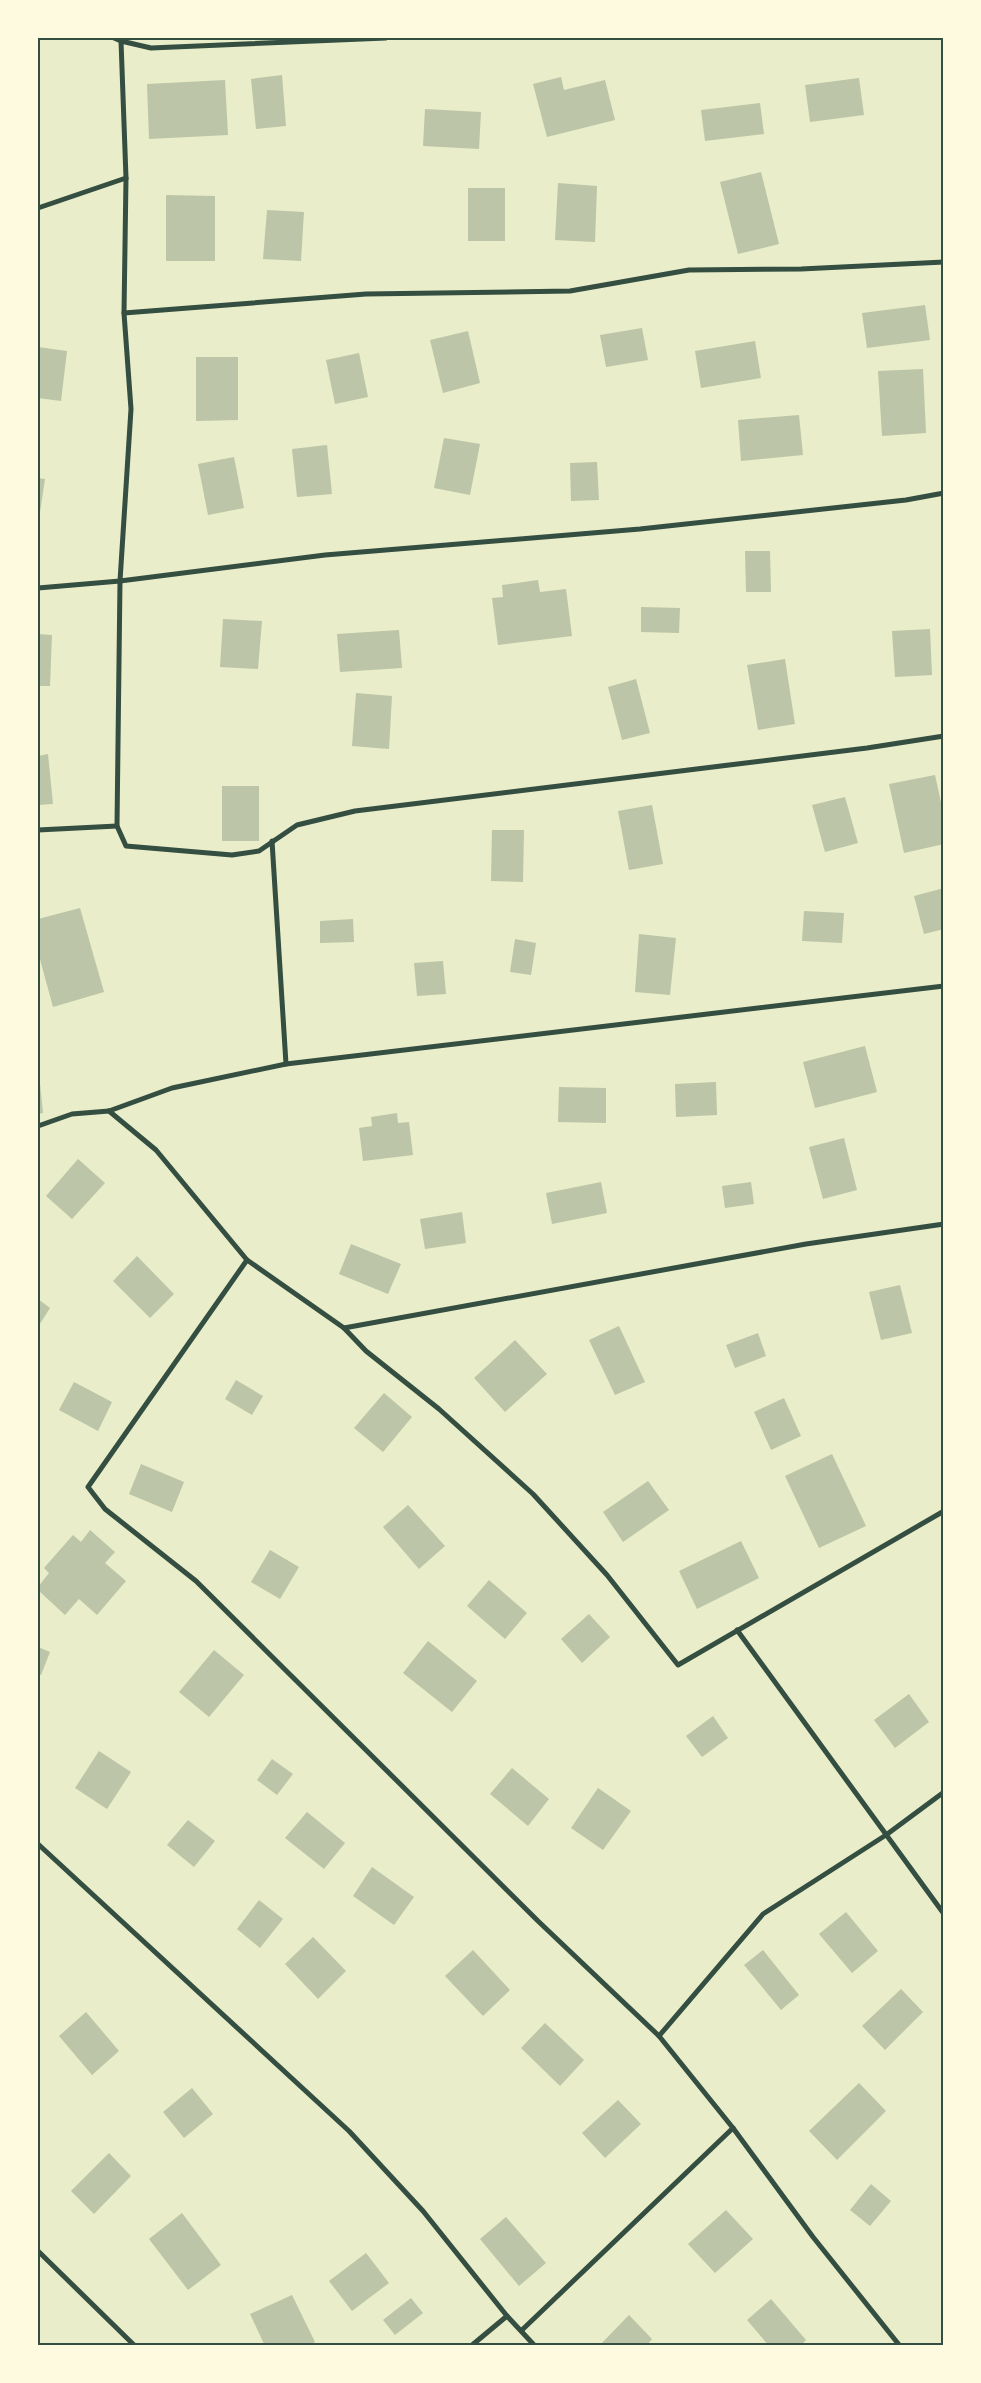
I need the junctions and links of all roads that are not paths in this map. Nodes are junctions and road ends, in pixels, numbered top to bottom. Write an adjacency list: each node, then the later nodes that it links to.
1 (114, 38): 3 (street)
2 (386, 38): 3 (street)
3 (121, 41): 4 (street)
4 (126, 178): 5 (street); 7 (street)
5 (38, 208)
6 (944, 262): 7 (street)
7 (124, 313): 9 (street)
8 (944, 493): 9 (street)
9 (120, 581): 10 (street); 12 (street)
10 (38, 588)
11 (944, 736): 14 (street)
12 (117, 826): 13 (street); 14 (street)
13 (38, 830)
14 (272, 841): 16 (street)
15 (944, 986): 16 (street)
16 (286, 1064): 17 (street)
17 (109, 1111): 18 (street); 20 (street)
18 (38, 1126)
19 (944, 1224): 21 (street)
20 (247, 1260): 21 (street); 28 (street)
21 (344, 1328): 23 (street)
22 (944, 1511): 23 (street)
23 (737, 1630): 25 (street)
24 (944, 1792): 25 (street)
25 (886, 1835): 27 (street); 28 (street)
26 (38, 1844): 31 (street)
27 (944, 1914)
28 (659, 2036): 29 (street)
29 (733, 2128): 32 (street); 36 (street)
30 (39, 2254): 33 (street)
31 (507, 2316): 32 (street); 34 (street)
32 (522, 2330): 35 (street)
33 (136, 2346)
34 (471, 2346)
35 (535, 2346)
36 (900, 2346)

